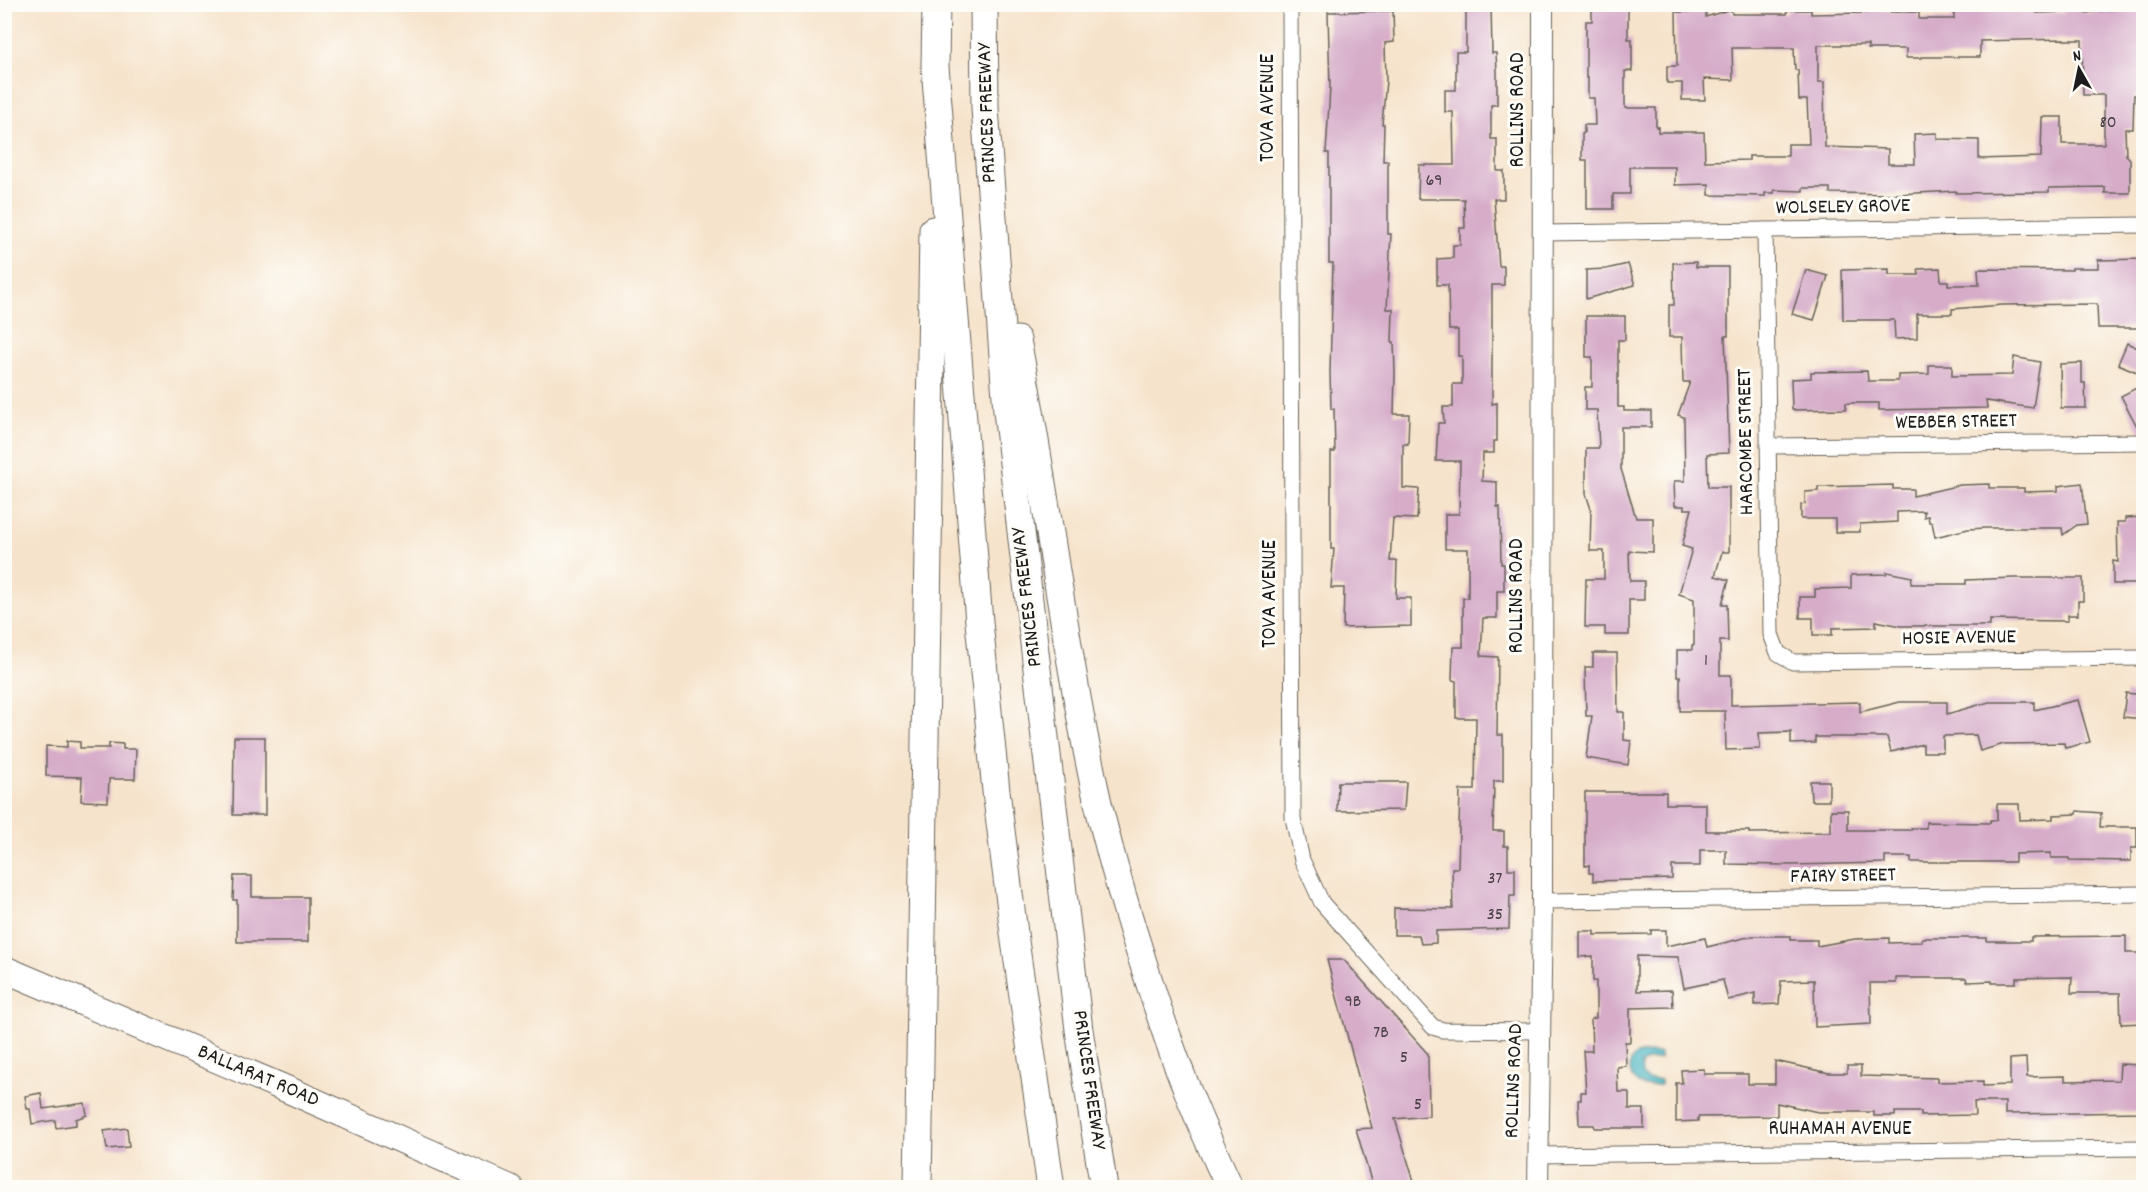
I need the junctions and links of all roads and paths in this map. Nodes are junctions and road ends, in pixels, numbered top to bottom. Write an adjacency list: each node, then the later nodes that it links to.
1 (936, 4): 5 (highway)
2 (984, 4): 6 (highway, PRINCES FREEWAY)
3 (1290, 4): 17 (street, TOVA AVENUE)
4 (1544, 4): 9 (street, ROLLINS ROAD)
5 (935, 66): 21 (highway); 22 (highway)
6 (993, 218): 23 (highway, PRINCES FREEWAY); 24 (highway)
7 (2143, 225): 8 (street, WOLSELEY GROVE)
8 (1765, 230): 9 (street, WOLSELEY GROVE); 11 (street, HARCOMBE STREET)
9 (1542, 233): 15 (street, ROLLINS ROAD)
10 (2144, 442): 11 (street, WEBBER STREET)
11 (1768, 446): 12 (street, HARCOMBE STREET)
12 (1778, 653): 13 (street, HOSIE AVENUE)
13 (2144, 658)
14 (2144, 894): 15 (street, FAIRY STREET)
15 (1542, 901): 17 (street, ROLLINS ROAD)
16 (4, 969): 20 (highway, BALLARAT ROAD)
17 (1542, 1031): 19 (street, ROLLINS ROAD)
18 (2144, 1148): 19 (street, RUHAMAH AVENUE)
19 (1537, 1155): 25 (street, ROLLINS ROAD)
20 (510, 1188)
21 (918, 1188)
22 (1051, 1188)
23 (1104, 1188)
24 (1230, 1188)
25 (1538, 1188)

